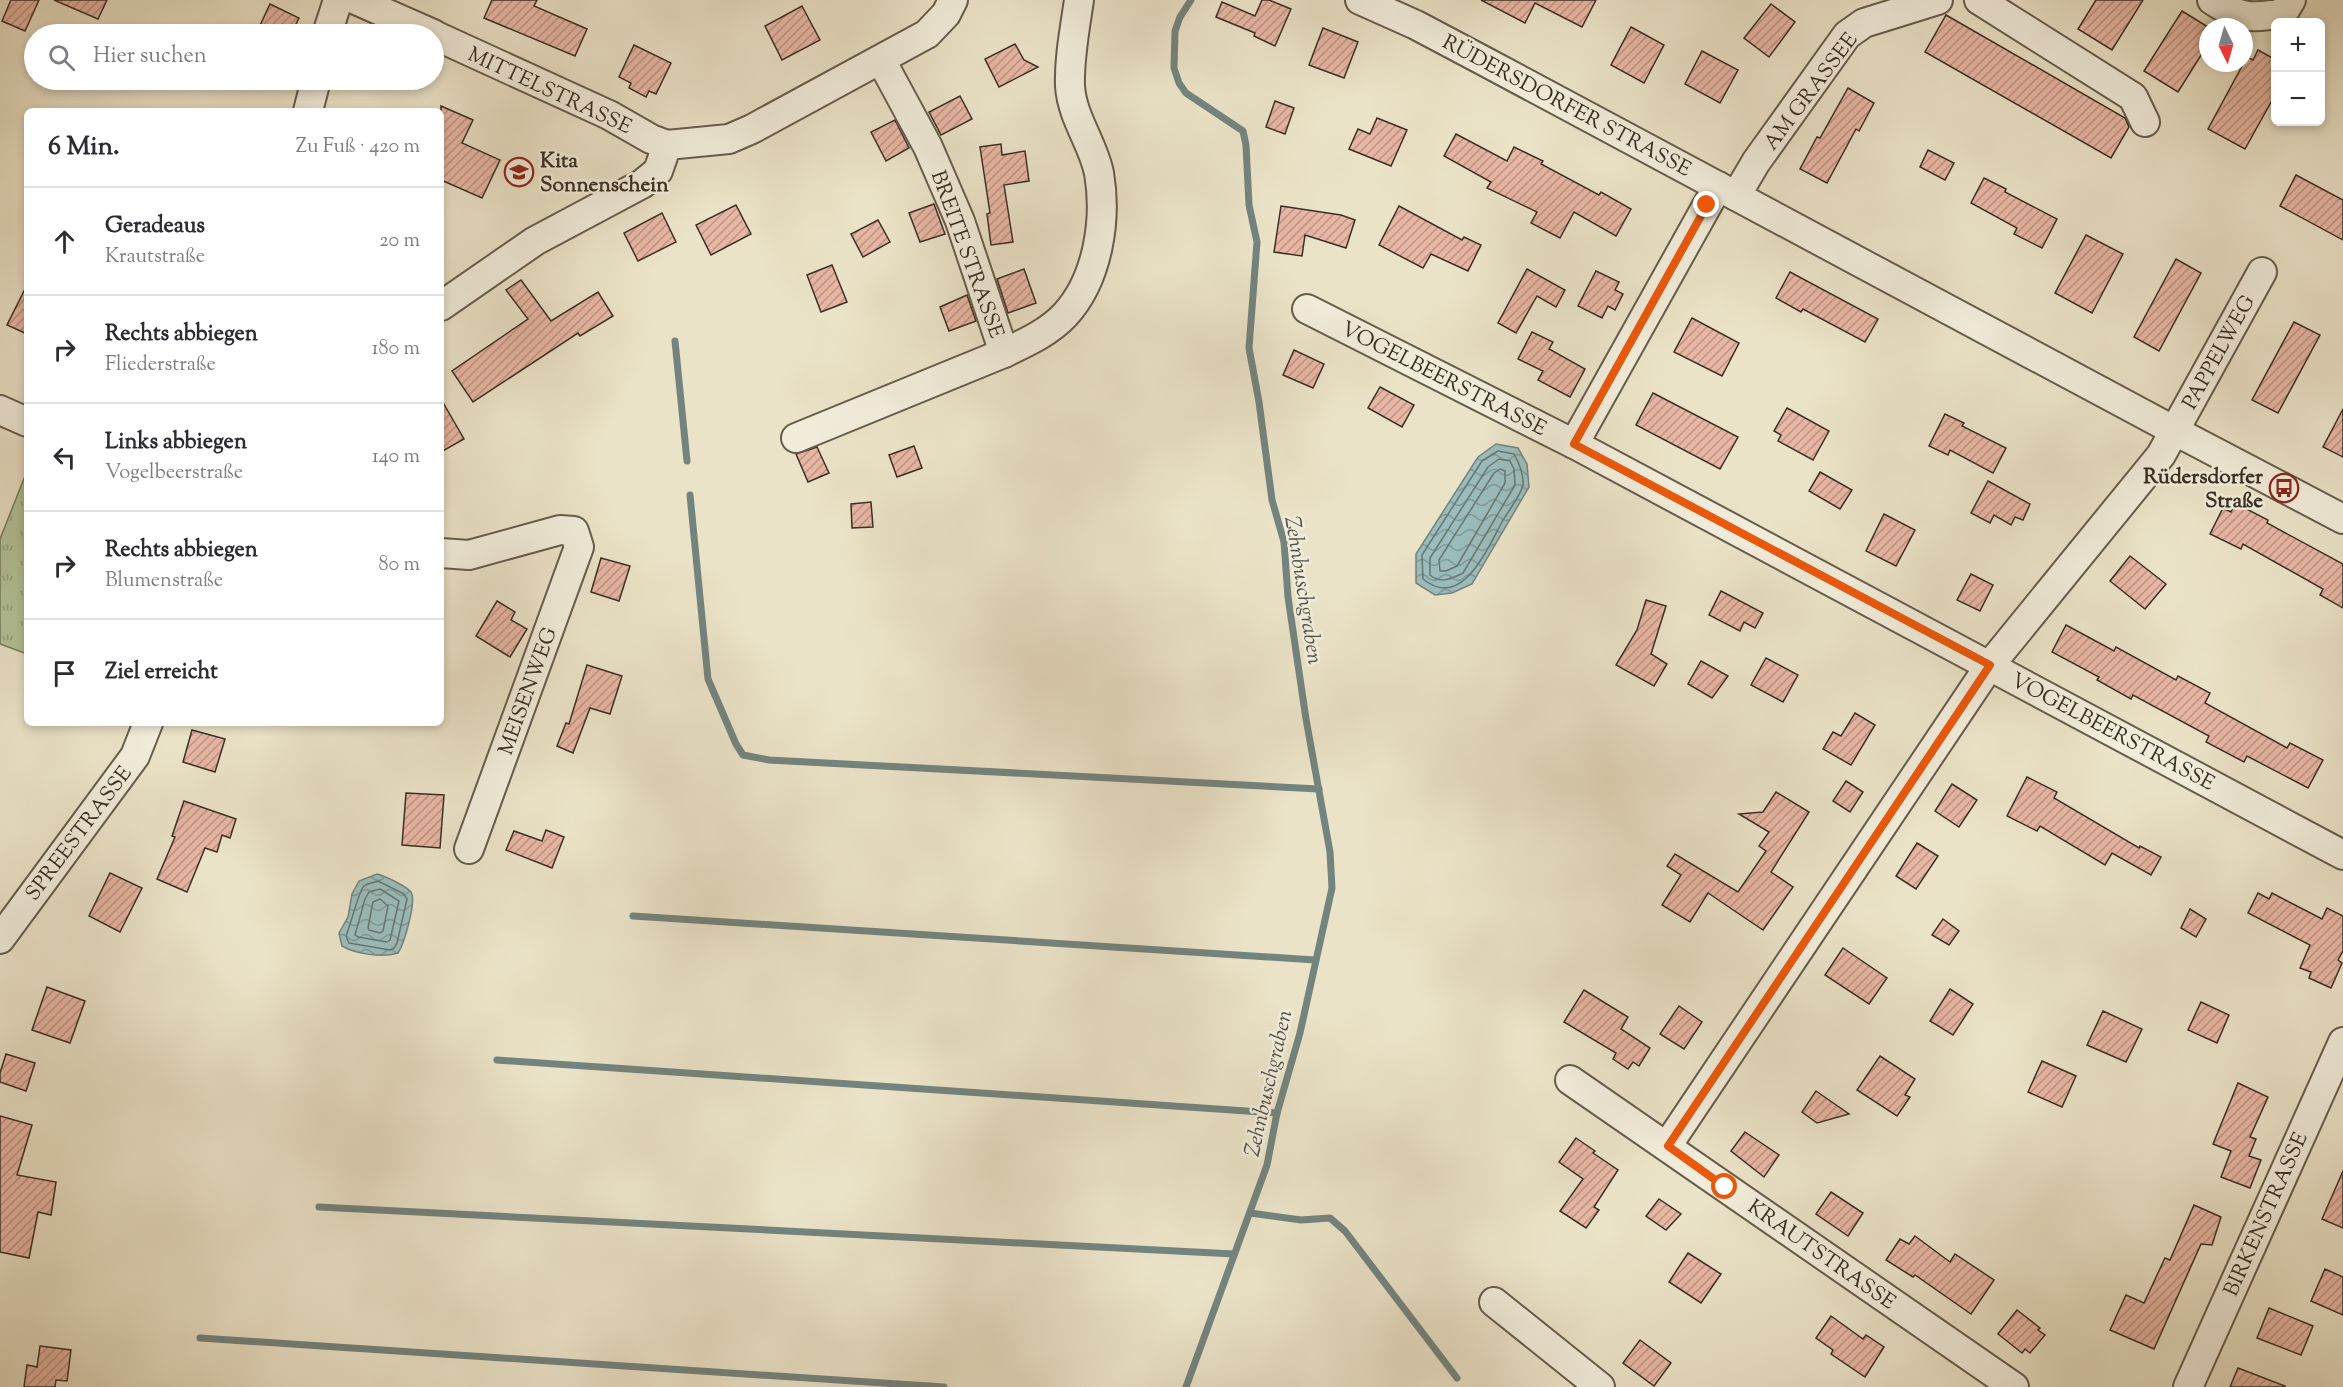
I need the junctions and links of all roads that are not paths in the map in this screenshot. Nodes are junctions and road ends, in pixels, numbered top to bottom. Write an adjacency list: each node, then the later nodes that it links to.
1 (338, 0): 10 (street)
2 (356, 0): 11 (street, MITTELSTRASSE)
3 (953, 0): 13 (street)
4 (1079, 0): 22 (street)
5 (1360, 0): 18 (street, RÜDERSDORFER STRASSE)
6 (1938, 0): 18 (street, AM GRASSEE)
7 (1979, 0): 16 (street)
8 (2212, 0): 9 (street)
9 (2291, 0)
10 (330, 24)
11 (409, 24)
12 (444, 40): 17 (street, MITTELSTRASSE)
13 (881, 60): 17 (street); 22 (street, BREITE STRASSE)
14 (313, 90): 15 (street)
15 (309, 108)
16 (2145, 122)
17 (667, 145): 20 (street)
18 (1727, 191): 25 (street, RÜDERSDORFER STRASSE); 27 (street, AM GRASSEE)
19 (2262, 272): 25 (street, PAPPELWEG)
20 (444, 304)
21 (1306, 309): 27 (street, VOGELBEERSTRASSE)
22 (1004, 353): 26 (street)
23 (0, 410): 24 (street)
24 (24, 421)
25 (2175, 432): 28 (street, RÜDERSDORFER STRASSE); 30 (street, PAPPELWEG)
26 (796, 438)
27 (1574, 444): 30 (street, VOGELBEERSTRASSE)
28 (2343, 519)
29 (444, 553): 32 (street, MEISENWEG)
30 (1990, 665): 33 (street, VOGELBEERSTRASSE); 37 (street, PAPPELWEG)
31 (147, 726): 34 (street, SPREESTRASSE)
32 (469, 849)
33 (2343, 855)
34 (0, 939)
35 (2343, 1042): 41 (street, BIRKENSTRASSE)
36 (1570, 1080): 37 (street, KRAUTSTRASSE)
37 (1668, 1146): 40 (street, KRAUTSTRASSE)
38 (1494, 1302): 39 (street)
39 (1600, 1387)
40 (2014, 1387)
41 (2188, 1387)

